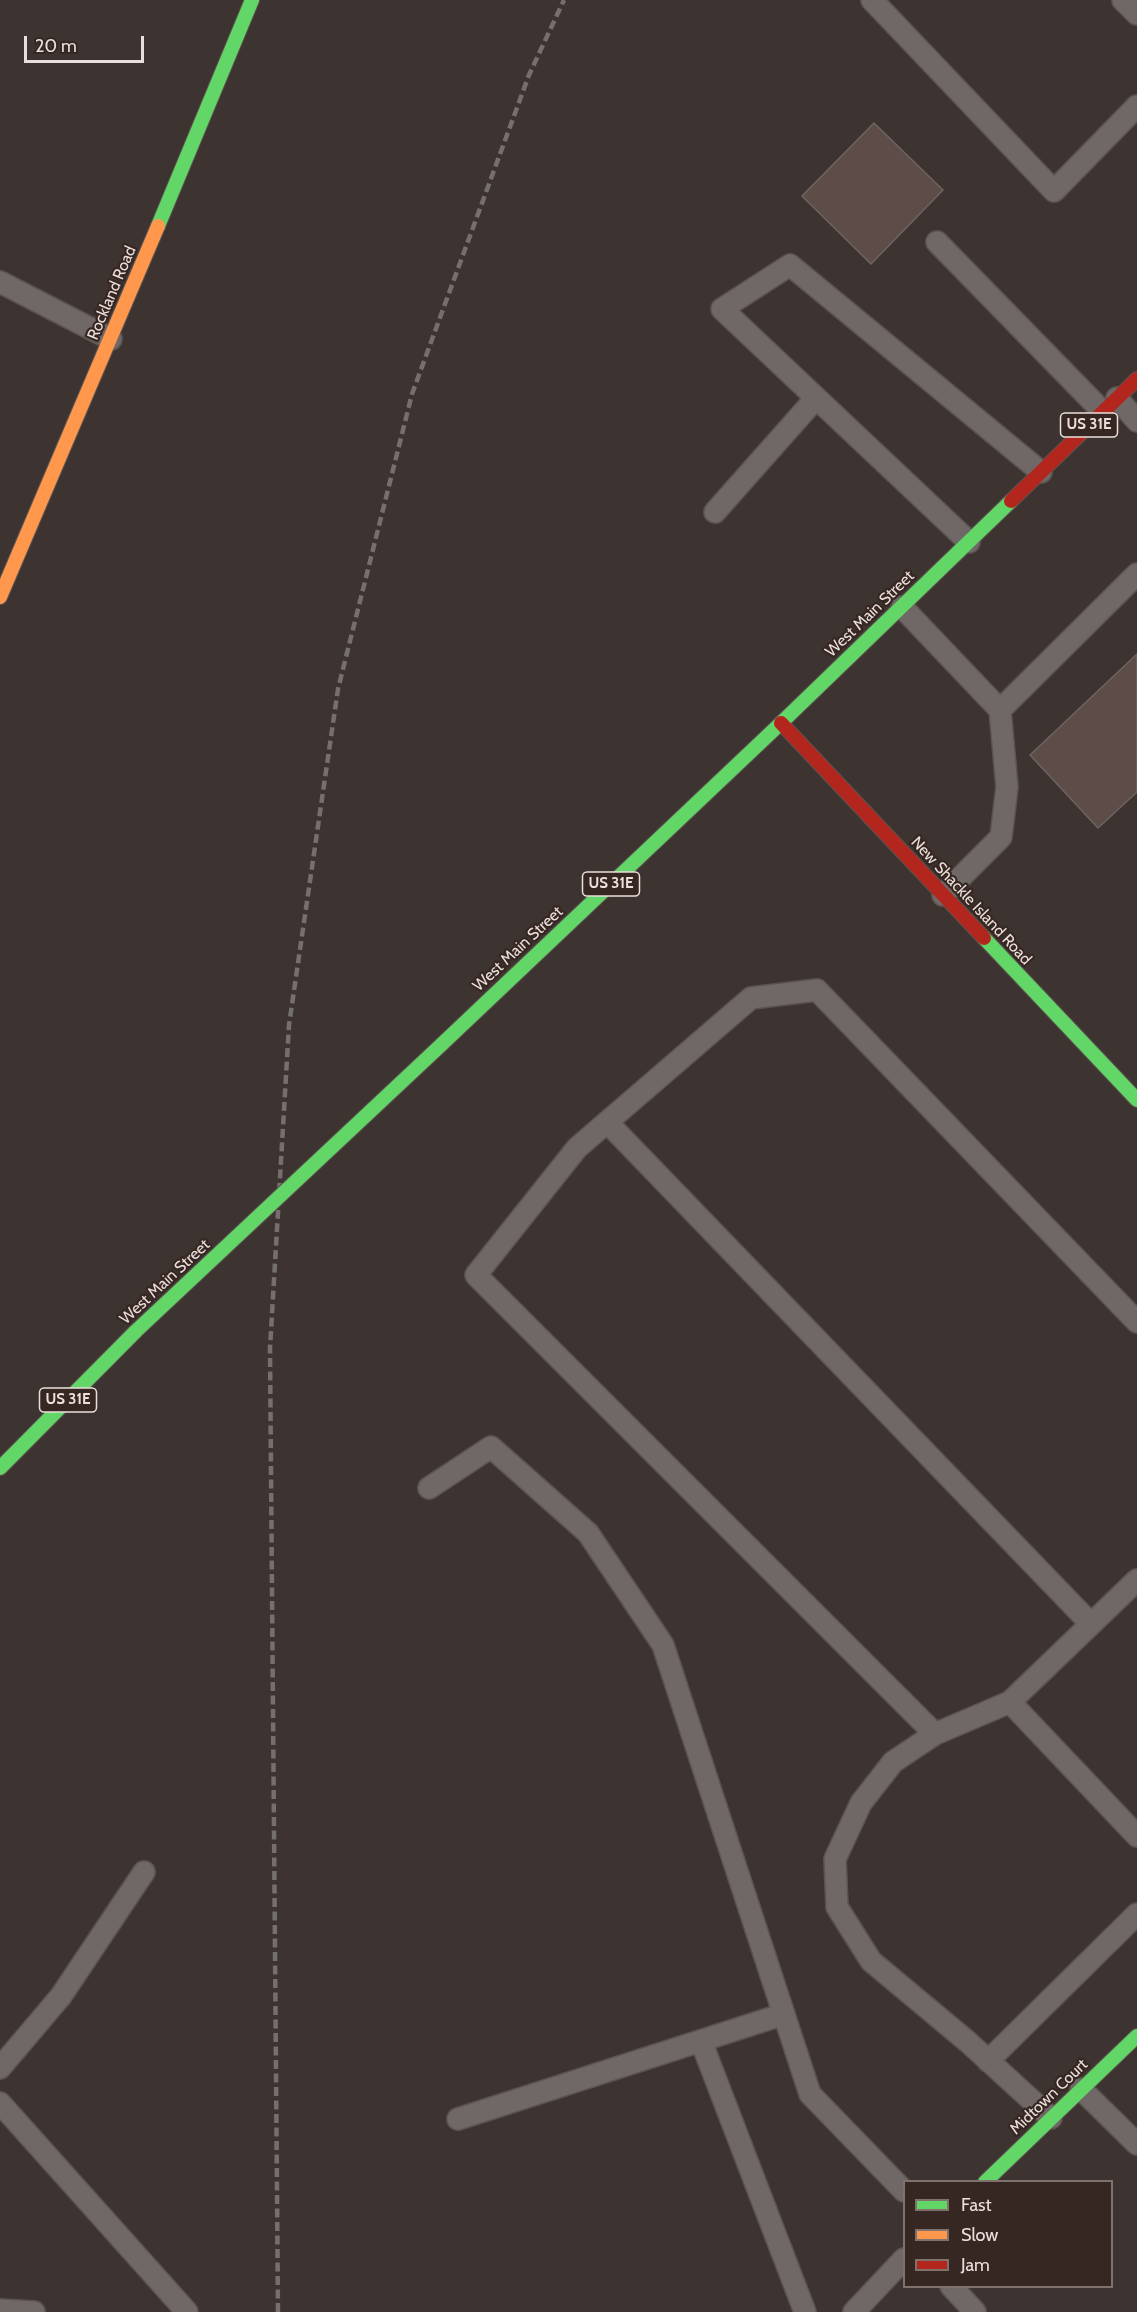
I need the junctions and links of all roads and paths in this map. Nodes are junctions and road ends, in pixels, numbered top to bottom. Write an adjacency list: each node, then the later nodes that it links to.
1 (252, 0): 8 (main road, Rockland Road)
2 (872, 0): 5 (lane)
3 (1123, 0): 4 (lane)
4 (1137, 14)
5 (1137, 106)
6 (937, 242): 11 (lane)
7 (0, 282): 8 (lane)
8 (111, 339): 17 (main road, Rockland Road)
9 (1137, 379): 11 (main road, West Main Street / US 31E)
10 (816, 398): 13 (lane); 14 (lane); 15 (lane)
11 (1110, 405): 12 (lane); 13 (main road, West Main Street / US 31E)
12 (1137, 421)
13 (1041, 472): 15 (main road, West Main Street / US 31E)
14 (715, 512)
15 (969, 542): 18 (main road, West Main Street / US 31E)
16 (1137, 574): 19 (lane)
17 (2, 590)
18 (902, 607): 19 (lane); 20 (main road, West Main Street / US 31E)
19 (1000, 710): 21 (lane)
20 (781, 723): 21 (main road, New Shackle Island Road); 25 (main road, West Main Street / US 31E, bridge)
21 (943, 895): 22 (main road, New Shackle Island Road)
22 (1137, 1100)
23 (606, 1122): 24 (lane); 28 (lane); 30 (lane)
24 (1137, 1322)
25 (0, 1468)
26 (429, 1488): 34 (lane)
27 (1137, 1580): 28 (lane)
28 (1091, 1624): 29 (lane)
29 (1010, 1702): 30 (lane); 31 (lane)
30 (935, 1734): 37 (lane)
31 (1137, 1836)
32 (144, 1872): 38 (lane)
33 (1137, 1914): 37 (lane)
34 (784, 2014): 36 (lane); 45 (lane)
35 (1137, 2036): 39 (main road, Midtown Court)
36 (701, 2041): 42 (lane); 51 (lane)
37 (988, 2061): 41 (lane)
38 (0, 2068)
39 (1081, 2089): 41 (main road, Midtown Court); 43 (lane)
40 (4, 2113): 50 (lane)
41 (1051, 2118): 44 (main road, Midtown Court)
42 (458, 2119)
43 (1137, 2144)
44 (986, 2180)
45 (903, 2190)
46 (903, 2260): 52 (lane)
47 (953, 2288): 53 (lane)
48 (0, 2310): 49 (lane)
49 (34, 2312)
50 (187, 2312)
51 (805, 2312)
52 (854, 2312)
53 (975, 2312)

